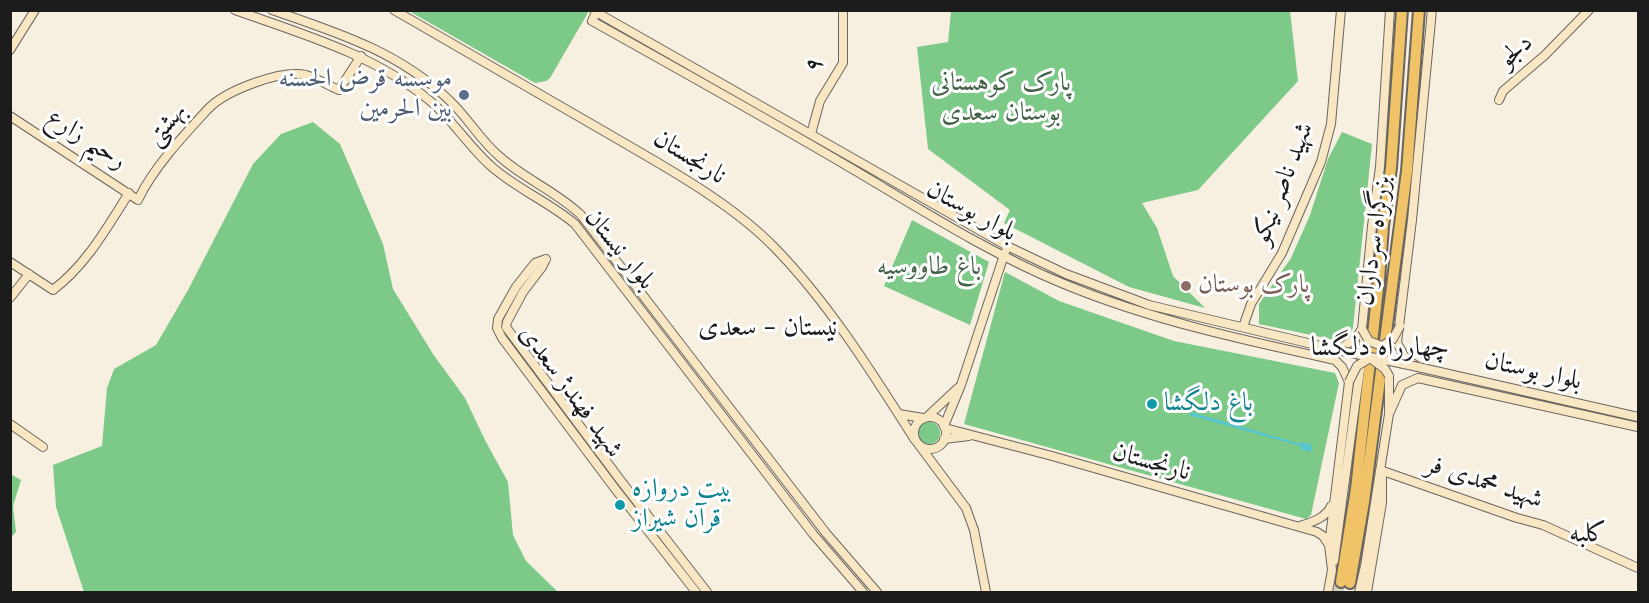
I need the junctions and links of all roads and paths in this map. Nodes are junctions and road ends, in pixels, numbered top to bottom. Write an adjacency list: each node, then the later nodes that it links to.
1 (35, 10): 13 (main road)
2 (235, 10): 14 (main road, بلوار نیستان)
3 (272, 10): 61 (main road, بلوار نیستان)
4 (394, 10): 39 (main road, نارنجستان)
5 (843, 10): 18 (main road, ۹)
6 (1341, 10): 32 (main road, شهید ناصر نیکو)
7 (1390, 10): 15 (main road)
8 (1402, 10): 15 (highway, بزرگراه سرداران)
9 (1419, 10): 27 (highway, بزرگراه سرداران)
10 (1431, 10): 31 (main road)
11 (1589, 10): 16 (main road, دلجو)
12 (597, 11): 18 (main road, بلوار بوستان); 22 (main road, بلوار بوستان)
13 (10, 50)
14 (361, 56): 21 (main road, بهشتی); 60 (main road, بلوار نیستان)
15 (1391, 71): 27 (highway, بزرگراه سرداران); 33 (main road)
16 (1499, 100)
17 (10, 116): 20 (main road, رحیم زارع)
18 (811, 134): 19 (main road, بلوار بوستان)
19 (911, 192): 22 (main road); 23 (main road, بلوار بوستان)
20 (129, 193): 21 (main road, رحیم زارع); 26 (main road)
21 (138, 200)
22 (907, 201): 24 (main road, بلوار بوستان)
23 (1007, 246): 24 (main road); 28 (main road, بلوار بوستان)
24 (1004, 255): 30 (main road, بلوار بوستان); 38 (main road)
25 (10, 262): 26 (main road)
26 (28, 274): 29 (main road)
27 (1379, 279): 57 (main road)
28 (1122, 296): 30 (main road); 32 (main road, بلوار بوستان)
29 (10, 298)
30 (1119, 306): 37 (main road, بلوار بوستان)
31 (1400, 326): 33 (main road, bridge); 36 (main road)
32 (1243, 327): 34 (main road, بلوار بوستان)
33 (1362, 329): 34 (main road)
34 (1337, 350): 35 (main road, بلوار بوستان, bridge)
35 (1370, 358): 36 (main road, بلوار بوستان, bridge); 37 (main road, bridge); 40 (main road, bridge)
36 (1418, 367): 41 (main road, بلوار بوستان)
37 (1349, 382): 53 (main road)
38 (961, 385): 42 (main road); 44 (main road)
39 (899, 414): 42 (main road); 48 (main road, نارنجستان)
40 (1389, 414): 45 (main road, بلوار بوستان); 52 (main road)
41 (1638, 417)
42 (925, 418): 44 (main road); 48 (main road)
43 (10, 424): 49 (main road)
44 (945, 427): 46 (main road, نارنجستان); 47 (main road)
45 (1638, 427)
46 (974, 435): 47 (main road); 54 (main road, نارنجستان)
47 (945, 439): 50 (main road)
48 (917, 442): 50 (main road); 51 (main road, نارنجستان)
49 (43, 447)
50 (937, 447): 51 (main road)
51 (936, 467): 62 (main road, نارنجستان)
52 (1380, 470): 56 (main road, شهید محمدی فر); 64 (main road); 65 (main road)
53 (1334, 499): 54 (main road); 55 (main road)
54 (1299, 527): 55 (main road, نارنجستان)
55 (1329, 545): 57 (main road)
56 (1638, 568)
57 (1332, 570): 63 (main road)
58 (696, 592): 59 (main road, شهید فهندژ سعدی)
59 (707, 592)
60 (863, 592)
61 (877, 592)
62 (986, 592)
63 (1328, 592)
64 (1359, 592)
65 (1367, 592)

